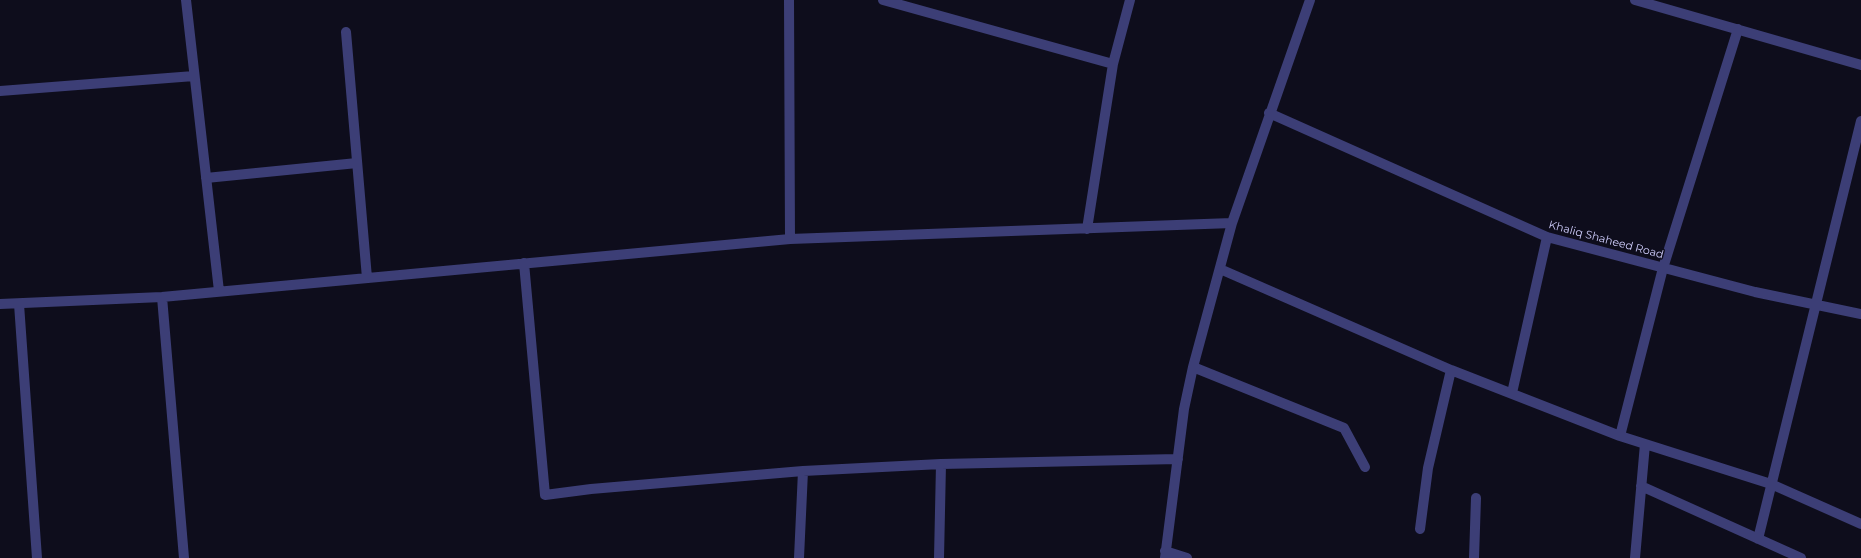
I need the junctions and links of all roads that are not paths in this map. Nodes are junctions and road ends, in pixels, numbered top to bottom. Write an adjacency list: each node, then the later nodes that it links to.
1 (186, 0): 11 (street)
2 (789, 0): 20 (street)
3 (883, 0): 9 (street)
4 (1130, 0): 9 (street)
5 (1310, 0): 13 (street)
6 (1635, 0): 7 (street)
7 (1738, 30): 10 (street); 22 (street)
8 (346, 32): 15 (street)
9 (1113, 64): 18 (street)
10 (1861, 65)
11 (194, 76): 12 (street); 16 (street)
12 (0, 91)
13 (1269, 113): 17 (street); 19 (street, Khaliq Shaheed Road)
14 (1861, 121): 29 (street)
15 (358, 163): 16 (street); 24 (street)
16 (206, 178): 25 (street)
17 (1232, 223): 18 (street); 23 (street)
18 (1087, 229): 20 (street)
19 (1547, 237): 22 (street, Khaliq Shaheed Road); 33 (street)
20 (790, 239): 21 (street)
21 (524, 263): 24 (street); 39 (street)
22 (1663, 268): 29 (street, Khaliq Shaheed Road); 34 (street)
23 (1220, 269): 31 (street); 32 (street)
24 (367, 278): 25 (street)
25 (219, 291): 26 (street)
26 (162, 297): 28 (street); 48 (street)
27 (0, 304): 28 (street)
28 (19, 304): 47 (street)
29 (1815, 304): 30 (street, Khaliq Shaheed Road); 40 (street)
30 (1861, 314)
31 (1193, 367): 36 (street); 38 (street)
32 (1451, 370): 33 (street); 44 (street)
33 (1512, 393): 34 (street)
34 (1620, 436): 35 (street)
35 (1645, 444): 40 (street); 41 (street)
36 (1178, 459): 37 (street); 46 (street)
37 (941, 464): 39 (street); 50 (street)
38 (1365, 467)
39 (804, 471): 49 (street)
40 (1771, 484): 43 (street); 45 (street)
41 (1641, 486): 45 (street); 53 (street)
42 (1476, 498): 52 (street)
43 (1861, 524)
44 (1420, 529)
45 (1758, 539): 54 (street)
46 (1165, 555): 51 (street)
47 (37, 558)
48 (184, 558)
49 (800, 558)
50 (939, 558)
51 (1187, 558)
52 (1474, 558)
53 (1635, 558)
54 (1801, 558)

